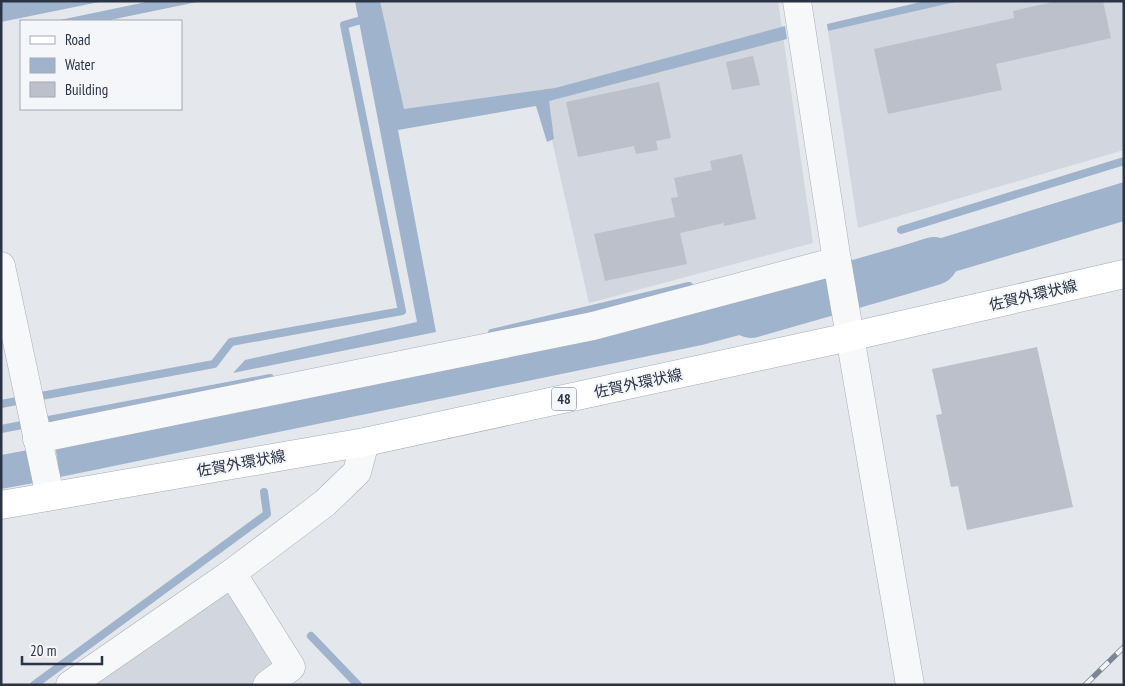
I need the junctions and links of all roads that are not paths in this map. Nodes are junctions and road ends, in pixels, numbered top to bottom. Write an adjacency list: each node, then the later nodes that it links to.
1 (797, 1): 2 (street)
2 (836, 261): 5 (street); 6 (street)
3 (1, 266): 6 (street)
4 (1124, 274): 5 (main road, 佐賀外環状線 / 48)
5 (850, 337): 7 (main road, 佐賀外環状線 / 48); 13 (street)
6 (38, 439): 8 (street)
7 (365, 442): 8 (main road, 佐賀外環状線 / 48); 10 (street)
8 (50, 496): 9 (main road, 佐賀外環状線 / 48)
9 (1, 505)
10 (232, 573): 11 (street); 12 (street)
11 (70, 685)
12 (267, 685)
13 (910, 685)

